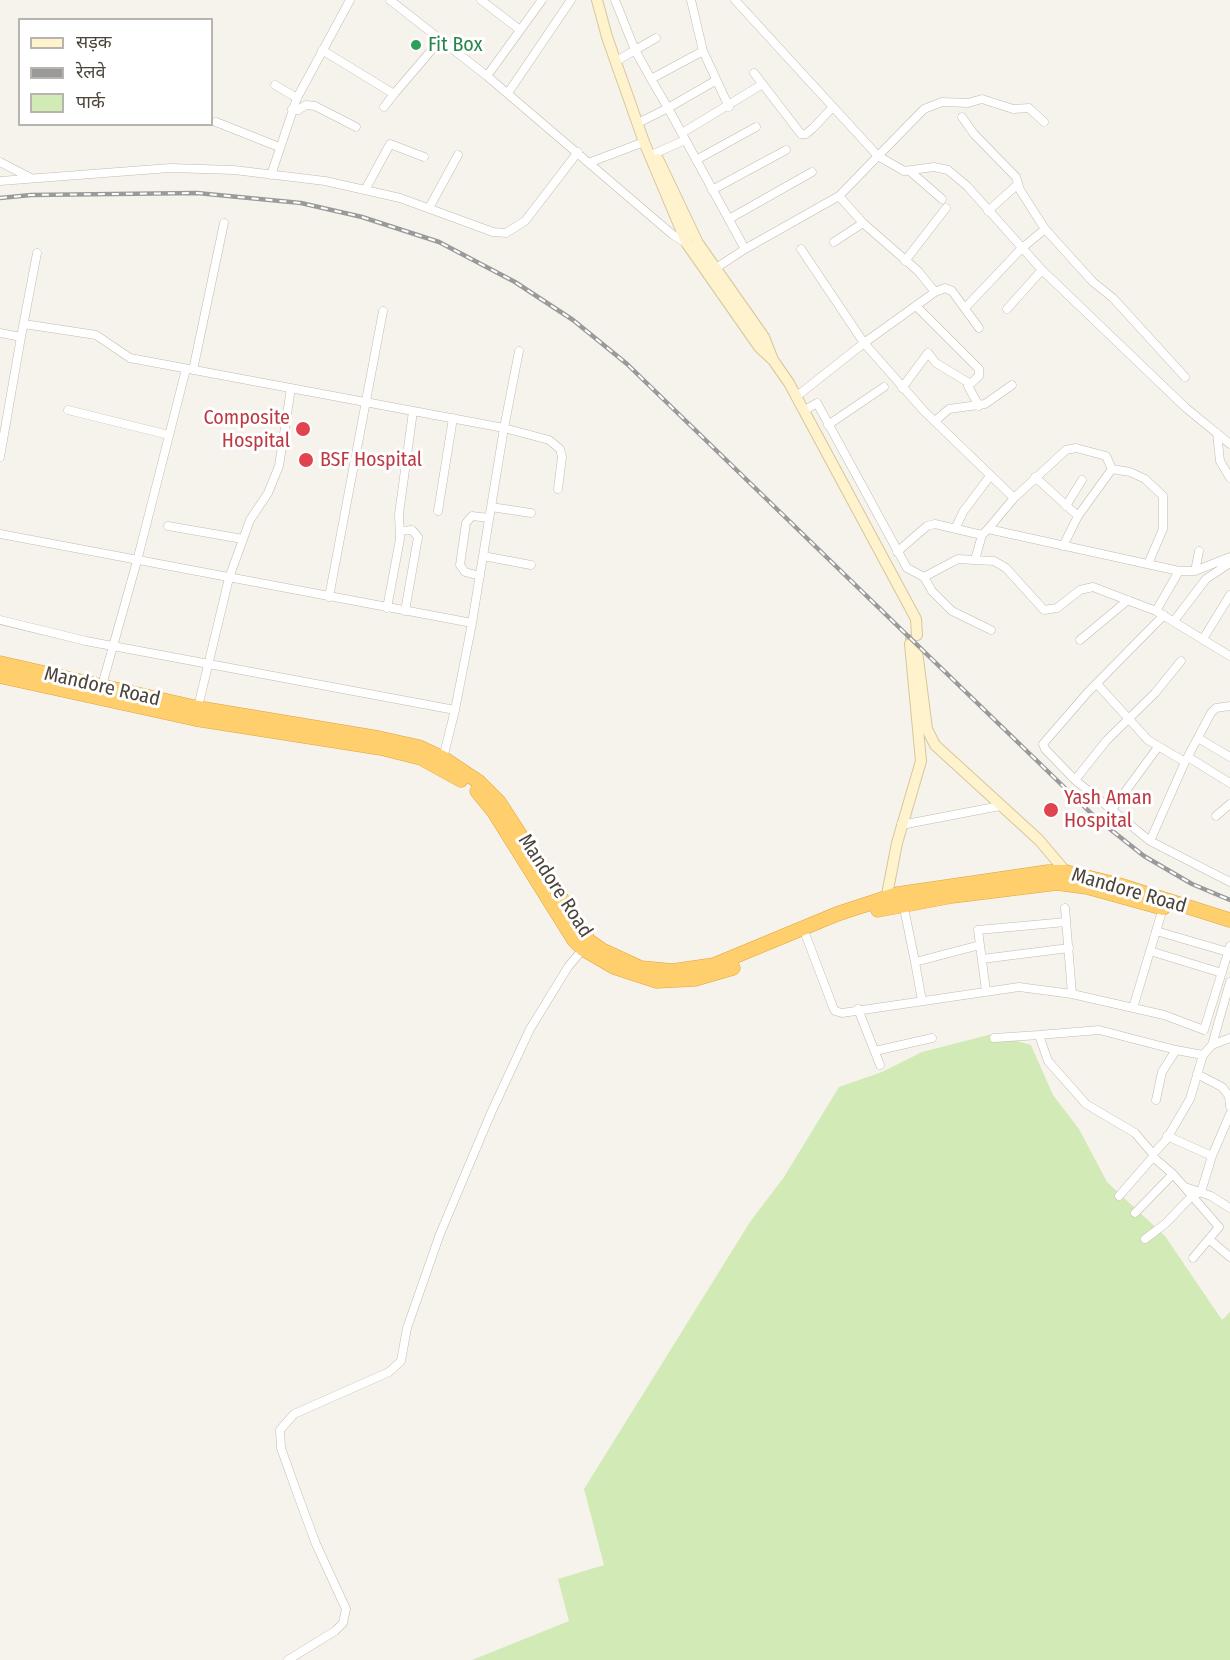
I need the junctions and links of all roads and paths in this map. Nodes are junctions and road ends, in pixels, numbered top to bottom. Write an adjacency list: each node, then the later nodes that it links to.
1 (350, 0): 14 (street)
2 (390, 0): 13 (street)
3 (482, 0): 11 (street)
4 (542, 0): 11 (street)
5 (571, 0): 25 (street)
6 (597, 0): 39 (main road)
7 (603, 0): 17 (main road)
8 (615, 0): 15 (street)
9 (691, 0): 16 (street)
10 (735, 0): 29 (street)
11 (520, 30): 19 (street)
12 (656, 38): 15 (street)
13 (441, 39): 19 (street); 24 (street)
14 (322, 50): 24 (street); 26 (street)
15 (635, 50): 17 (street); 20 (street)
16 (703, 51): 20 (street); 21 (street)
17 (620, 59): 33 (main road)
18 (754, 73): 23 (street)
19 (487, 75): 25 (street)
20 (651, 79): 31 (street)
21 (715, 81): 28 (street); 31 (street)
22 (274, 85): 26 (street)
23 (761, 85): 28 (street); 29 (street)
24 (394, 93): 27 (street)
25 (508, 93): 42 (street)
26 (297, 98): 30 (street)
27 (384, 107)
28 (729, 107): 38 (street)
29 (833, 107): 45 (street)
30 (292, 108): 37 (street); 40 (street)
31 (668, 108): 33 (street); 38 (street)
32 (962, 117): 55 (street)
33 (642, 121): 44 (main road)
34 (216, 122): 40 (street)
35 (1044, 122): 45 (street)
36 (756, 127): 47 (street)
37 (356, 128)
38 (683, 137): 44 (street); 47 (street)
39 (644, 142): 44 (main road); 49 (street)
40 (279, 147): 52 (street)
41 (786, 150): 57 (street)
42 (578, 152): 49 (street); 60 (street)
43 (458, 155): 60 (street)
44 (653, 155): 66 (main road)
45 (878, 156): 51 (street); 58 (street)
46 (424, 157): 56 (street)
47 (696, 160): 57 (street)
48 (0, 162): 53 (street)
49 (591, 162): 67 (street)
50 (812, 172): 63 (street)
51 (911, 172): 59 (street); 62 (street)
52 (271, 175): 53 (street); 56 (street)
53 (31, 178): 54 (street)
54 (0, 181)
55 (1018, 184): 62 (street); 68 (street)
56 (365, 190): 60 (street)
57 (712, 190): 63 (street)
58 (839, 196): 65 (street); 71 (street)
59 (942, 199)
60 (429, 208)
61 (946, 208): 75 (street)
62 (988, 211): 73 (street)
63 (729, 219): 71 (street)
64 (224, 223): 89 (street)
65 (863, 223): 69 (street); 75 (street)
66 (686, 228): 67 (street); 70 (main road)
67 (666, 229): 70 (street)
68 (1046, 229): 73 (street); 90 (street)
69 (834, 242)
70 (693, 243): 77 (main road)
71 (745, 249): 77 (street)
72 (801, 249): 87 (street)
73 (1021, 249): 76 (street); 80 (street)
74 (37, 253): 83 (street)
75 (905, 261): 78 (street)
76 (1041, 270): 81 (street); 106 (street)
77 (712, 271): 96 (main road)
78 (935, 292): 79 (street); 80 (street)
79 (916, 306): 87 (street); 91 (street)
80 (966, 308): 84 (street)
81 (1007, 309)
82 (383, 311): 97 (street)
83 (24, 324): 86 (street); 89 (street)
84 (979, 328)
85 (0, 333): 86 (street)
86 (21, 337): 109 (street)
87 (864, 343): 95 (street); 96 (street)
88 (519, 351): 105 (street)
89 (189, 369): 94 (street); 107 (street)
90 (1185, 376)
91 (969, 384): 95 (street); 98 (street)
92 (1012, 385): 98 (street)
93 (884, 387): 104 (street)
94 (291, 388): 97 (street); 128 (street)
95 (902, 388): 103 (street)
96 (797, 396): 100 (main road)
97 (366, 402): 101 (street); 145 (street)
98 (979, 406): 103 (street)
99 (68, 410): 107 (street)
100 (805, 410): 104 (street); 156 (main road)
101 (413, 411): 102 (street); 125 (street)
102 (453, 418): 105 (street); 119 (street)
103 (935, 421): 111 (street)
104 (828, 425): 131 (street)
105 (504, 428): 115 (street); 118 (street)
106 (1217, 433): 108 (street); 113 (street)
107 (169, 435): 135 (street)
108 (1230, 444)
109 (0, 458)
110 (1112, 469): 112 (street); 121 (street); 137 (street)
111 (990, 476): 116 (street); 124 (street)
112 (1035, 477): 116 (street); 117 (street)
113 (1230, 478)
114 (1082, 480): 117 (street)
115 (558, 489)
116 (1014, 498): 126 (street)
117 (1066, 506): 121 (street)
118 (491, 507): 120 (street); 122 (street)
119 (438, 512)
120 (531, 513)
121 (1078, 516): 129 (street)
122 (489, 518): 132 (street); 141 (street)
123 (168, 526): 128 (street)
124 (956, 527): 126 (street); 131 (street)
125 (401, 531): 147 (street); 148 (street)
126 (985, 532): 129 (street); 134 (street)
127 (0, 534): 135 (street)
128 (243, 539): 143 (street)
129 (1063, 546): 137 (street)
130 (1199, 551): 140 (street)
131 (897, 552): 142 (street)
132 (483, 556): 138 (street); 141 (street)
133 (1230, 557): 140 (street)
134 (975, 560): 142 (street); 146 (street)
135 (137, 561): 143 (street); 157 (street)
136 (1230, 563): 151 (street)
137 (1148, 564): 139 (street)
138 (531, 565)
139 (1179, 571): 140 (street); 149 (street)
140 (1195, 571)
141 (480, 576): 152 (street)
142 (924, 577): 153 (street)
143 (229, 578): 145 (street); 161 (street)
144 (1230, 595): 155 (street)
145 (329, 597): 147 (street)
146 (1128, 600): 149 (street); 154 (street)
147 (387, 608): 148 (street)
148 (405, 611): 152 (street)
149 (1160, 613): 151 (street); 163 (street)
150 (0, 620): 157 (street)
151 (1174, 621): 155 (street)
152 (472, 623): 166 (street)
153 (991, 630)
154 (1080, 639)
155 (1203, 639): 158 (street)
156 (914, 640): 177 (main road); 180 (main road)
157 (112, 646): 161 (street); 164 (street)
158 (1230, 656)
159 (1181, 661): 168 (street)
160 (0, 663): 164 (highway, Mandore Road)
161 (207, 664): 166 (street); 167 (street)
162 (0, 676): 164 (highway, Mandore Road)
163 (1097, 684): 168 (street); 174 (street)
164 (100, 692): 167 (highway, Mandore Road)
165 (1230, 706): 169 (street)
166 (455, 710): 172 (street)
167 (197, 713): 172 (highway, Mandore Road); 195 (highway, Mandore Road)
168 (1128, 718): 170 (street); 174 (street)
169 (1198, 738): 171 (street); 173 (street)
170 (1158, 747): 173 (street); 178 (street)
171 (1230, 757)
172 (443, 758): 185 (highway, Mandore Road)
173 (1186, 760): 175 (street); 181 (street)
174 (1076, 780): 178 (street)
175 (1230, 783)
176 (1230, 804): 179 (street)
177 (1000, 806): 180 (street); 182 (main road)
178 (1111, 811): 181 (street)
179 (1216, 816)
180 (901, 825): 185 (main road)
181 (1150, 841): 183 (street)
182 (1066, 872): 184 (highway, Mandore Road); 188 (highway, Mandore Road)
183 (1230, 882)
184 (902, 899): 185 (highway, Mandore Road); 187 (highway, Mandore Road); 199 (street)
185 (885, 903): 192 (highway, Mandore Road)
186 (1065, 908): 189 (street)
187 (1163, 908): 190 (highway, Mandore Road); 191 (street)
188 (1230, 920)
189 (1066, 922): 193 (street); 194 (street)
190 (1230, 929)
191 (1156, 931): 196 (street); 197 (street)
192 (806, 936): 195 (highway, Mandore Road); 206 (street)
193 (980, 945): 198 (street); 199 (street)
194 (1069, 948): 198 (street); 203 (street)
195 (583, 949): 234 (street)
196 (1229, 949): 200 (street)
197 (1150, 951): 200 (street); 205 (street)
198 (982, 959): 202 (street)
199 (915, 962): 204 (street)
200 (1222, 973): 205 (street)
201 (1229, 987): 211 (street)
202 (986, 992): 203 (street); 204 (street)
203 (1072, 994): 205 (street)
204 (922, 1001): 206 (street)
205 (1133, 1008)
206 (858, 1009): 213 (street)
207 (1039, 1035): 209 (street); 212 (street); 221 (street)
208 (932, 1038): 213 (street)
209 (994, 1038)
210 (1230, 1038): 211 (street)
211 (1212, 1045): 214 (street)
212 (1176, 1050): 214 (street); 217 (street)
213 (875, 1051): 215 (street)
214 (1203, 1055): 216 (street)
215 (880, 1065)
216 (1197, 1074): 218 (street); 220 (street)
217 (1156, 1100)
218 (1230, 1106)
219 (1230, 1114): 222 (street)
220 (1167, 1136): 221 (street); 222 (street)
221 (1153, 1155): 223 (street); 226 (street)
222 (1212, 1156): 225 (street)
223 (1173, 1174): 224 (street); 229 (street)
224 (1185, 1187): 225 (street); 227 (street)
225 (1201, 1192): 227 (street); 228 (street)
226 (1119, 1196)
227 (1191, 1197): 230 (street); 231 (street)
228 (1230, 1208)
229 (1135, 1214)
230 (1145, 1239)
231 (1210, 1240): 232 (street); 233 (street)
232 (1230, 1257)
233 (1192, 1258)
234 (288, 1660)

